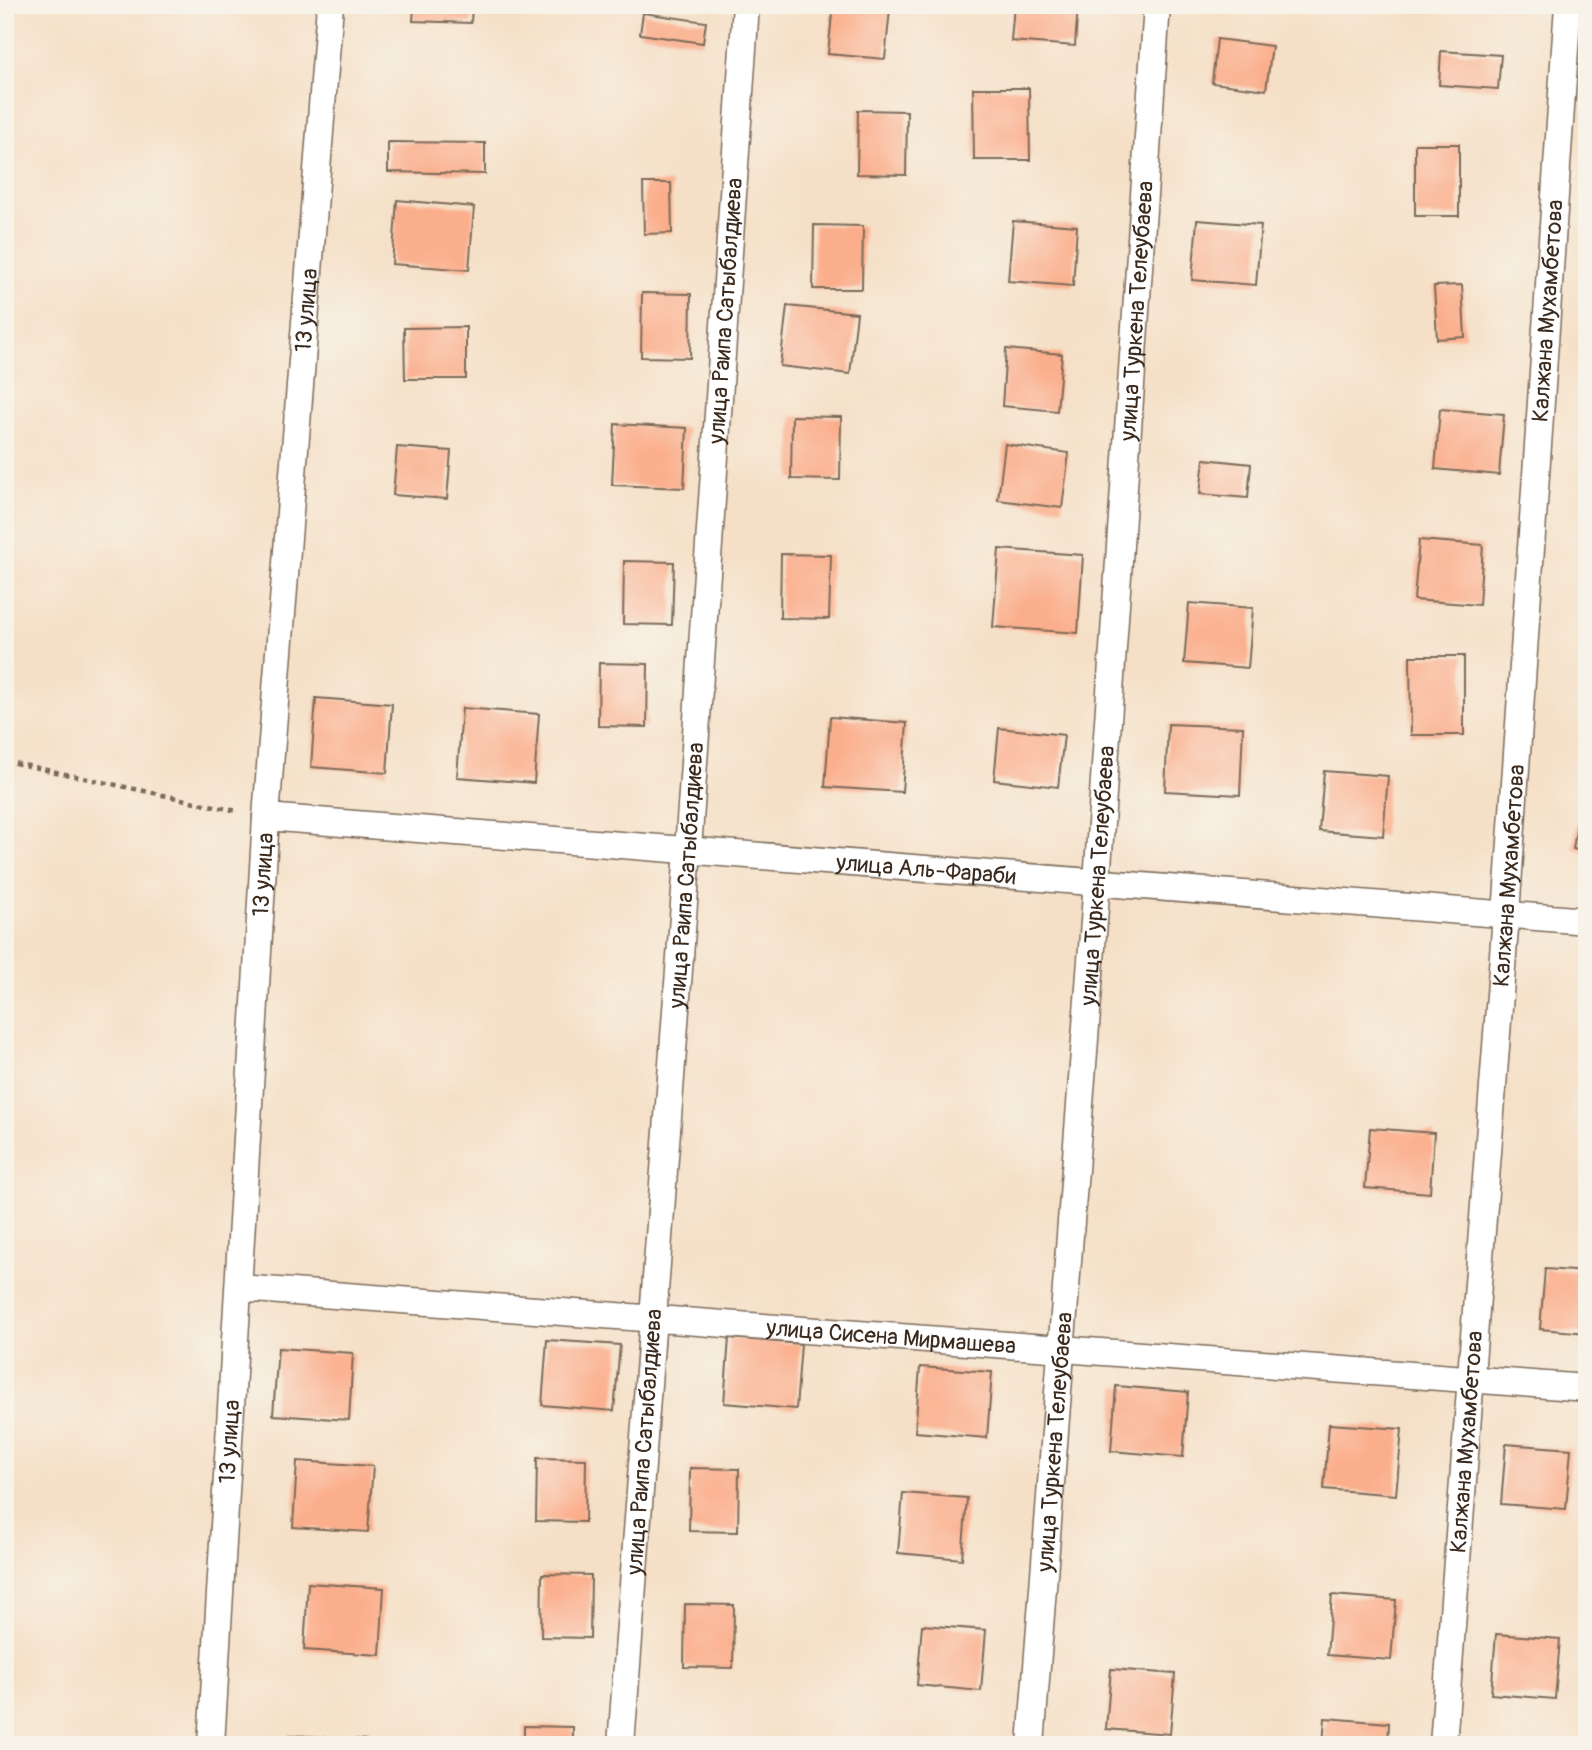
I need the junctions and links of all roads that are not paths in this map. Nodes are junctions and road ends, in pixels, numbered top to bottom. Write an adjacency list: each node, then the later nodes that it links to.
1 (330, 5): 5 (street, 13 улица)
2 (746, 5): 6 (street, улица Раипа Сатыбалдиева)
3 (1157, 5): 7 (street, улица Туркена Телеубаева)
4 (1568, 5): 8 (street, Калжана Мухамбетова)
5 (266, 817): 6 (street, улица Аль-Фараби); 10 (street, 13 улица)
6 (688, 850): 7 (street, улица Аль-Фараби); 11 (street, улица Раипа Сатыбалдиева)
7 (1097, 882): 8 (street, улица Аль-Фараби); 12 (street, улица Туркена Телеубаева)
8 (1506, 915): 9 (street, улица Аль-Фараби); 13 (street, Калжана Мухамбетова)
9 (1587, 921)
10 (239, 1288): 11 (street, улица Сисена Мирмашева); 15 (street, 13 улица)
11 (653, 1319): 12 (street, улица Сисена Мирмашева); 16 (street, улица Раипа Сатыбалдиева)
12 (1062, 1349): 13 (street, улица Сисена Мирмашева); 17 (street, улица Туркена Телеубаева)
13 (1471, 1379): 14 (street, улица Сисена Мирмашева); 18 (street, Калжана Мухамбетова)
14 (1587, 1388)
15 (211, 1745)
16 (621, 1745)
17 (1031, 1745)
18 (1443, 1745)

